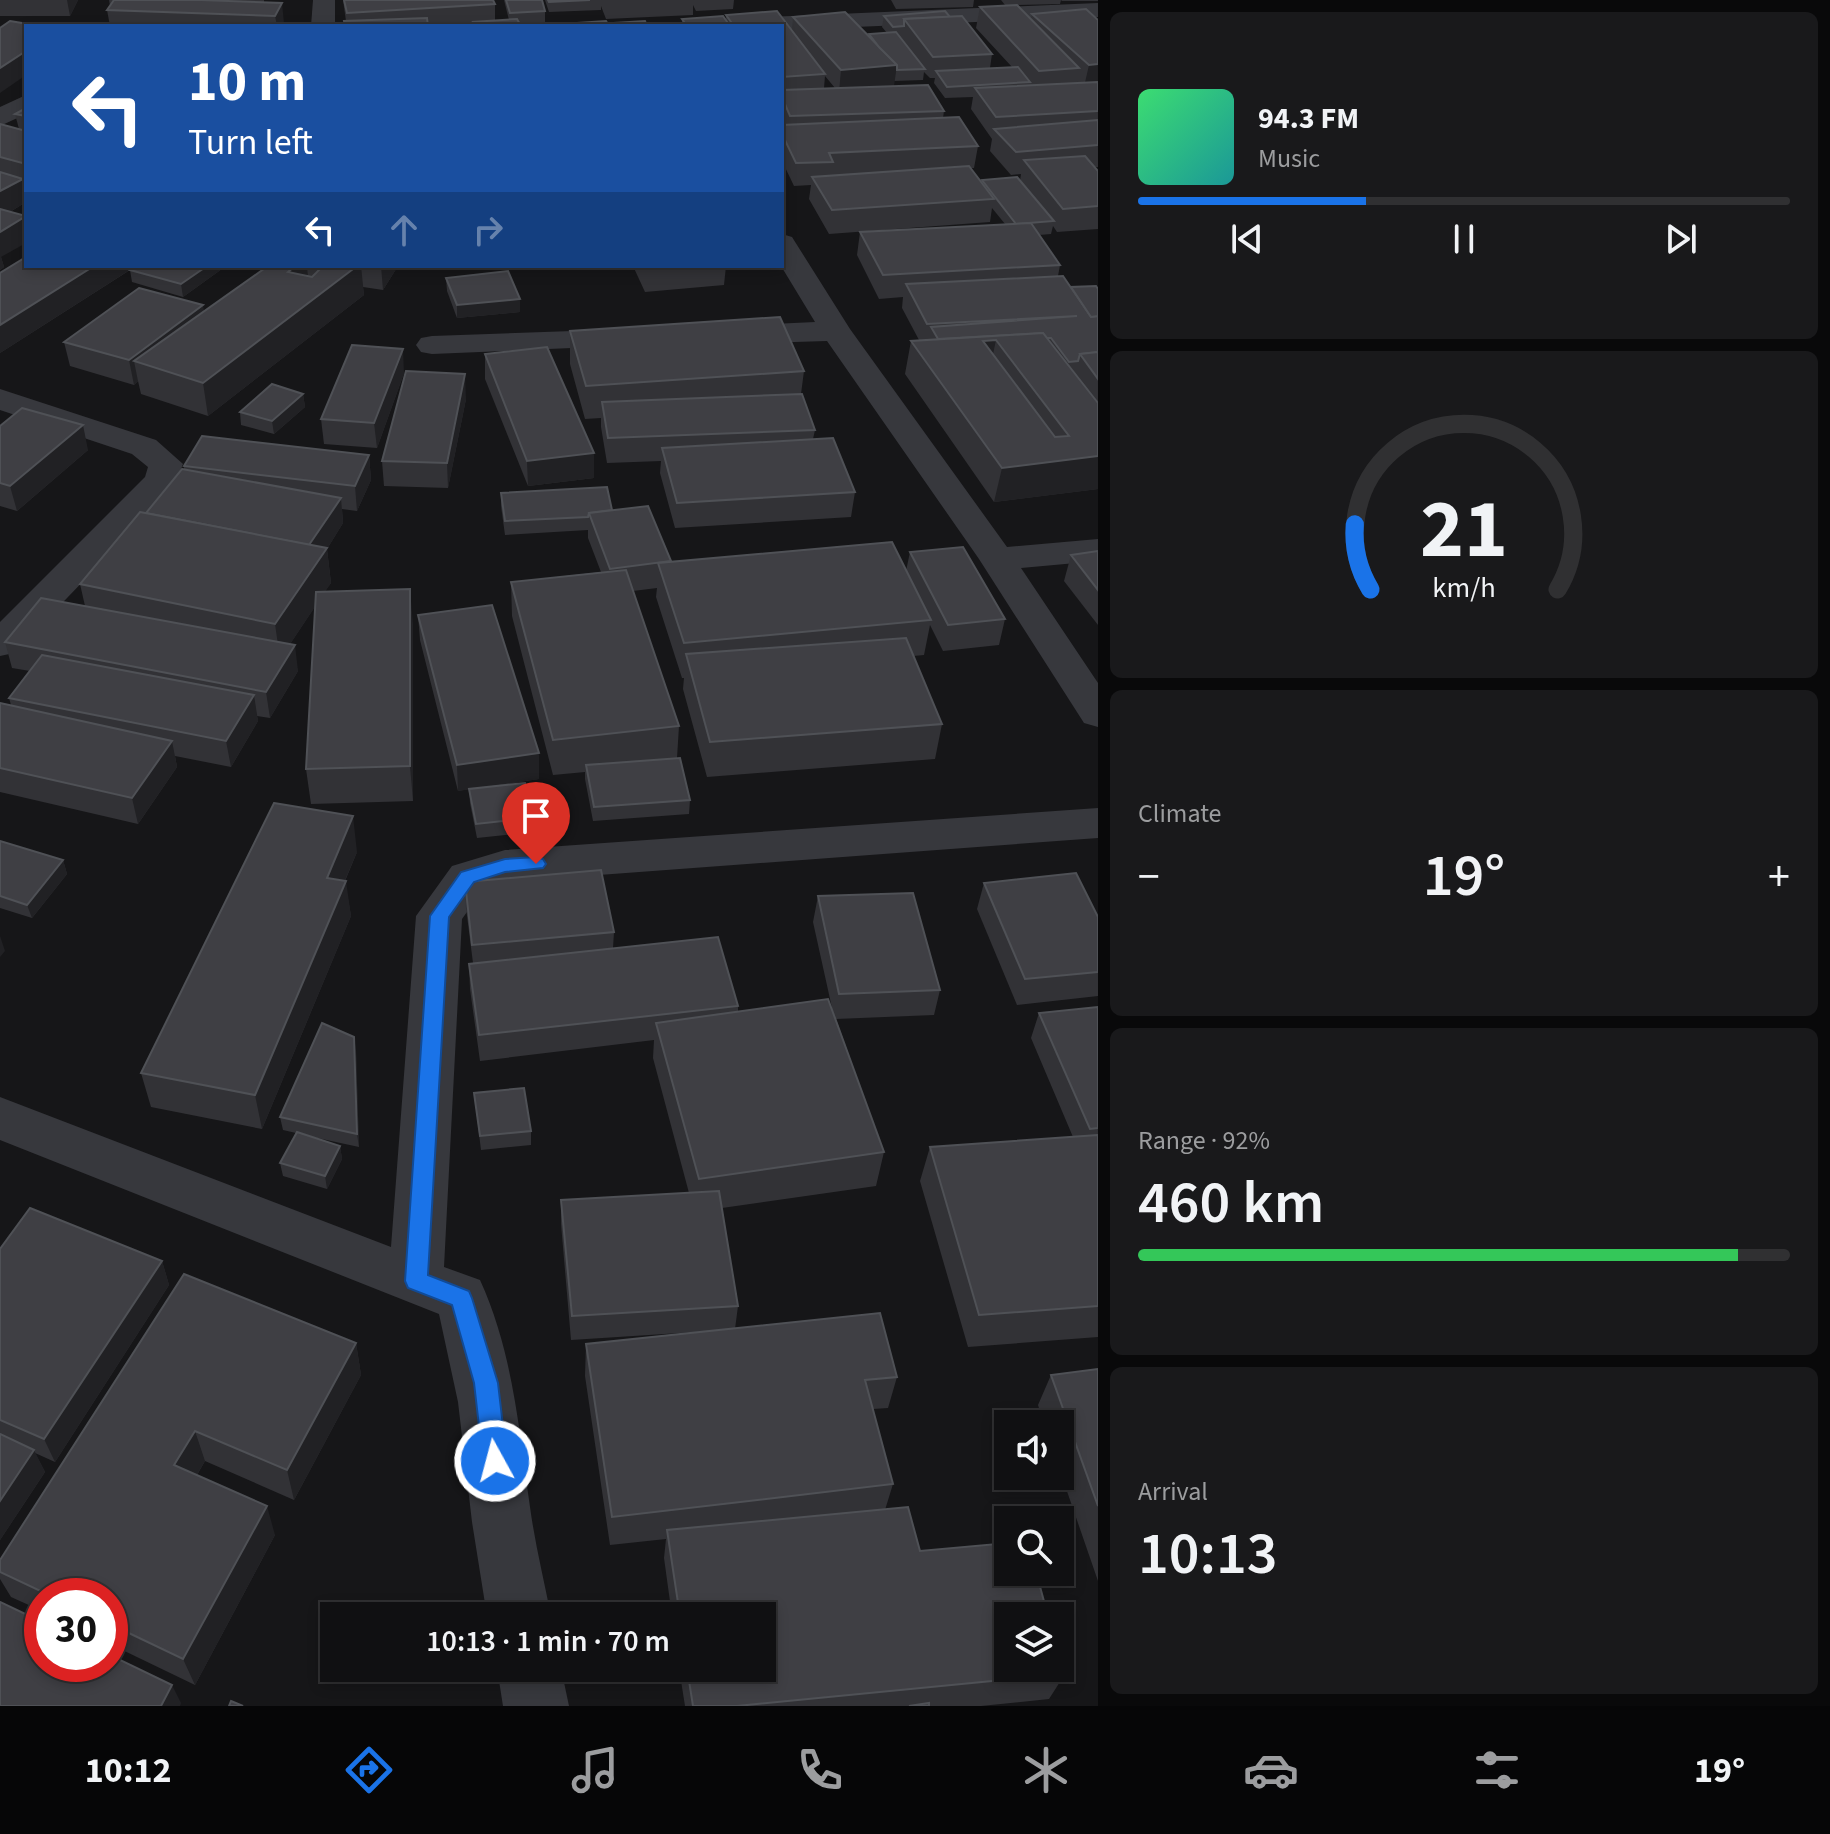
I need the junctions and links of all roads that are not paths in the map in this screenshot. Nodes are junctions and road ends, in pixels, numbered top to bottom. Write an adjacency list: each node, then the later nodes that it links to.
1 (324, 0): 5 (street)
2 (753, 0): 4 (street)
3 (1089, 10): 4 (street); 7 (street)
4 (764, 23): 6 (street)
5 (323, 24)
6 (749, 24)
7 (1098, 27)
8 (24, 104): 9 (street)
9 (0, 118)
10 (784, 246): 11 (street)
11 (836, 331): 12 (street); 17 (street)
12 (697, 336)
13 (665, 337): 14 (street)
14 (432, 345)
15 (0, 399): 18 (street)
16 (1098, 550): 17 (street)
17 (997, 559): 19 (street)
18 (0, 644)
19 (1098, 714)
20 (1098, 823): 22 (street)
21 (0, 1118): 22 (street)
22 (416, 1281): 23 (street)
23 (517, 1602)
24 (532, 1682): 25 (street)
25 (536, 1706)

